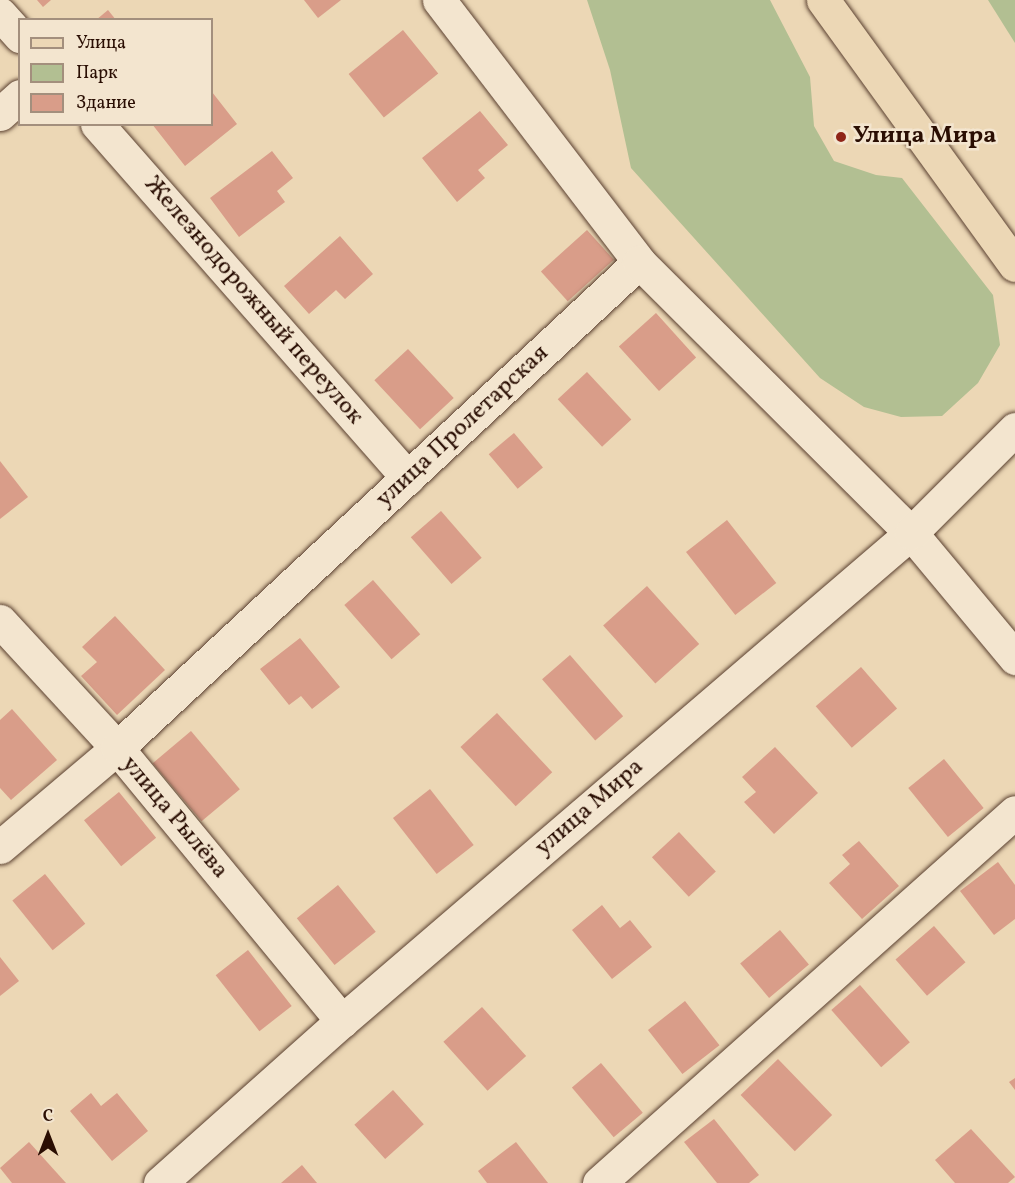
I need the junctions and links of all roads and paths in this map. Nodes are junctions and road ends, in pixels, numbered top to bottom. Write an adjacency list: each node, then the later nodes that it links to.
1 (439, 0): 8 (street)
2 (823, 0): 9 (main road)
3 (0, 14): 4 (street)
4 (18, 34)
5 (18, 98): 6 (street)
6 (0, 114)
7 (99, 126): 11 (street, Железнодорожный переулок)
8 (639, 262): 11 (street, улица Пролетарская); 12 (street)
9 (1015, 265)
10 (1015, 429): 12 (street, улица Мира)
11 (408, 478): 15 (street, улица Пролетарская)
12 (911, 533): 14 (street); 18 (street, улица Мира)
13 (0, 621): 15 (street, улица Рылёва)
14 (1015, 658)
15 (117, 748): 17 (street, улица Пролетарская); 18 (street, улица Рылёва)
16 (1015, 812): 20 (street)
17 (0, 847)
18 (342, 1021): 19 (street, улица Мира)
19 (175, 1179)
20 (599, 1183)

